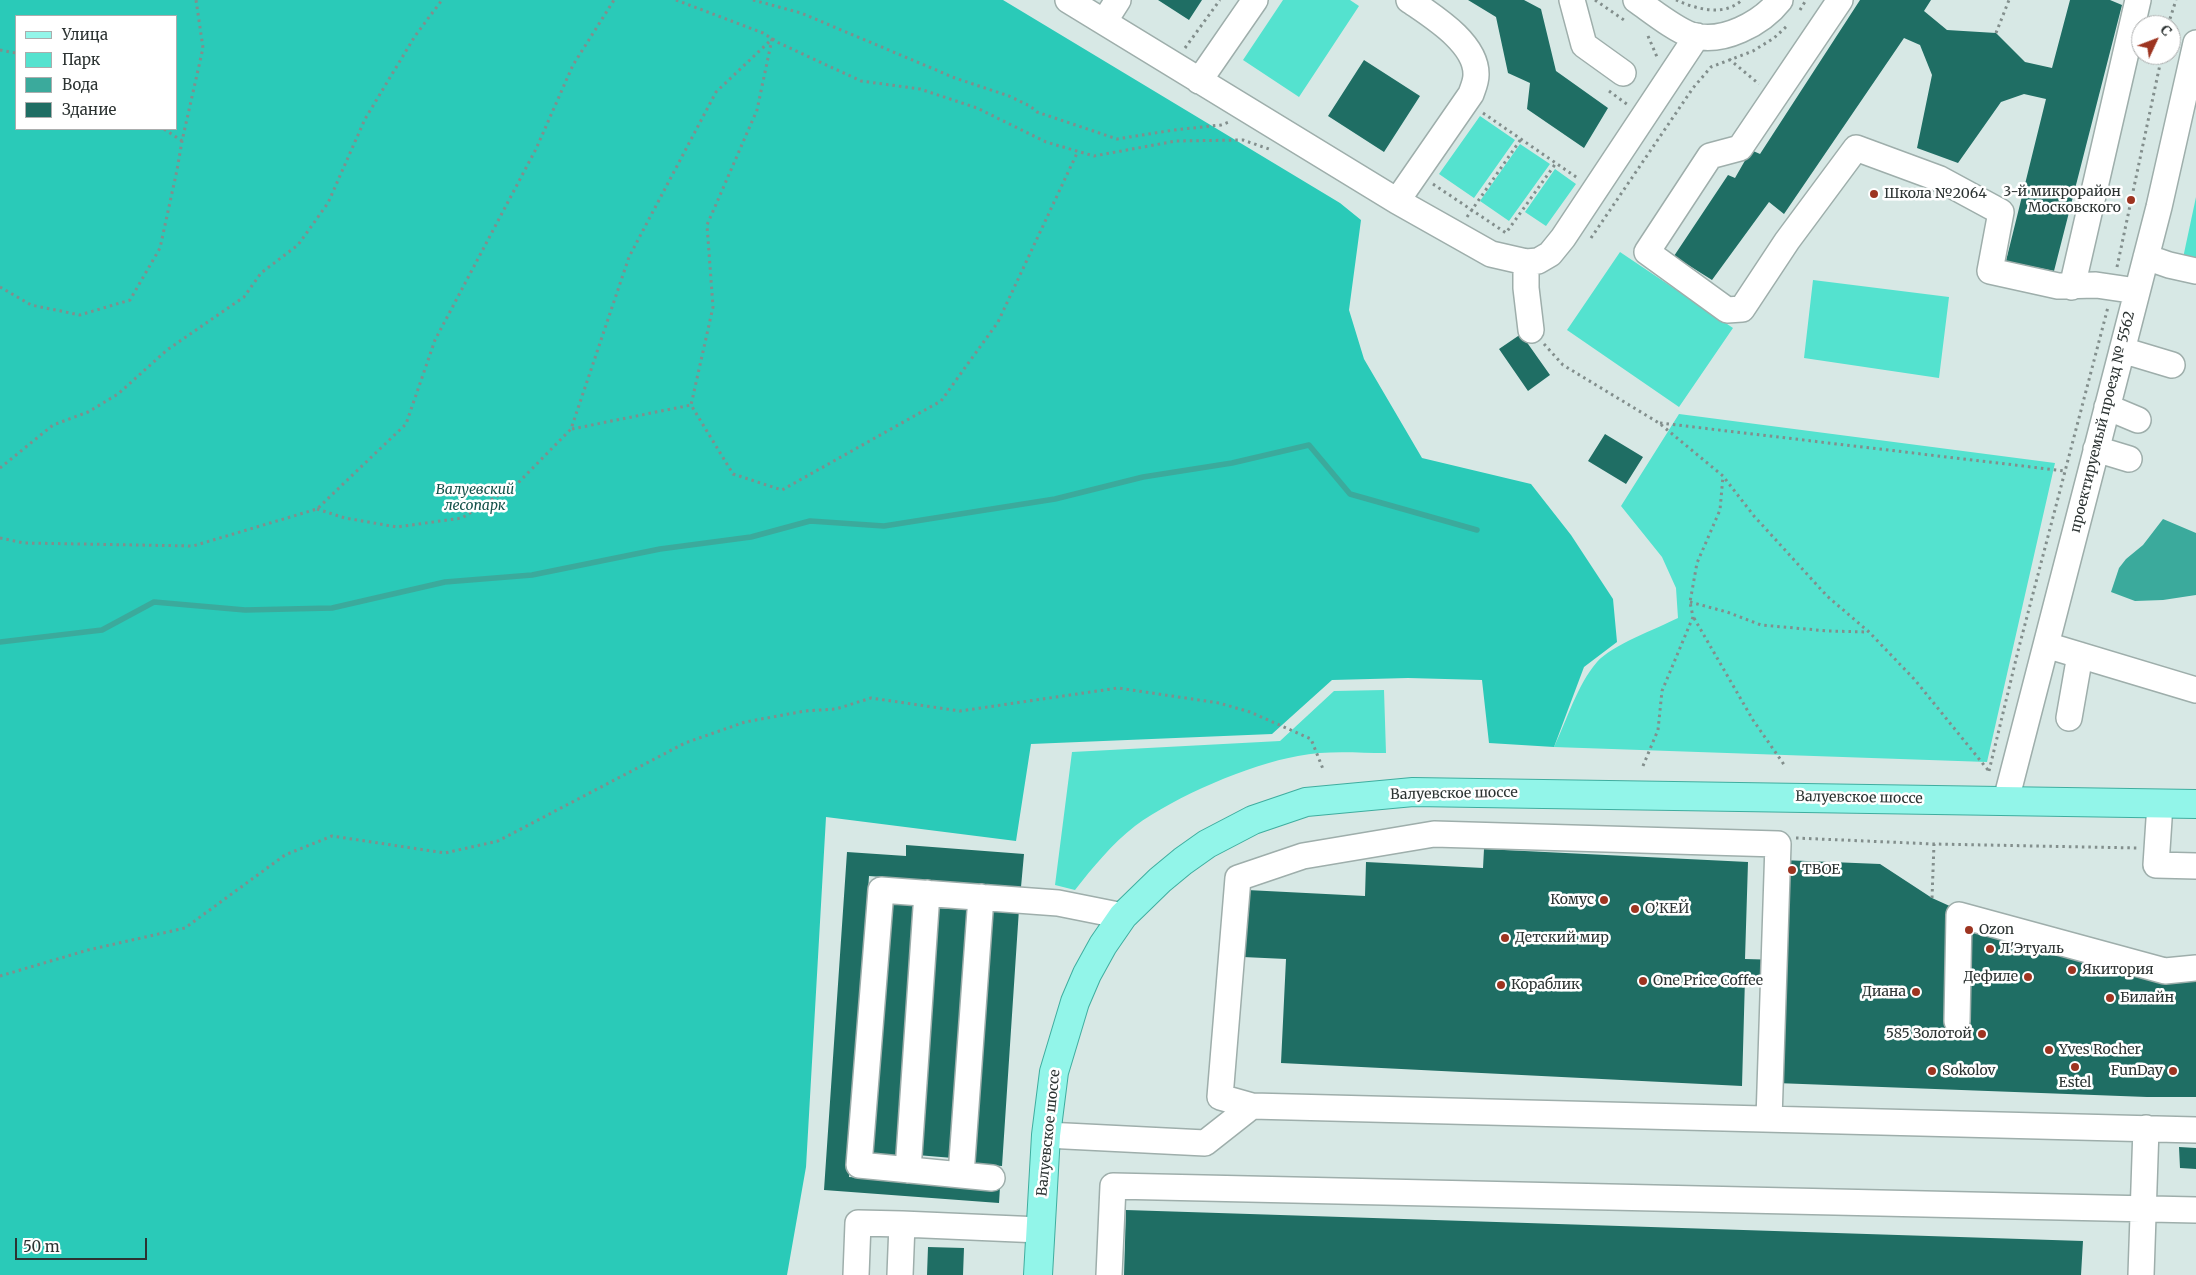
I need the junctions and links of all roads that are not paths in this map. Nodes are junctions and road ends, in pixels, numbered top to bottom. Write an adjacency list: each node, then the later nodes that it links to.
1 (1068, 0): 10 (street)
2 (1118, 0): 10 (street)
3 (1255, 0): 14 (street)
4 (1409, 0): 15 (street)
5 (1572, 0): 13 (street)
6 (1636, 0): 11 (street)
7 (1780, 0): 11 (street)
8 (1840, 0): 19 (street)
9 (2138, 0): 19 (street)
10 (1104, 22): 14 (street)
11 (1697, 36): 17 (street)
12 (2195, 52): 16 (street, проектируемый проезд № 5562)
13 (1623, 73)
14 (1199, 81): 15 (street)
15 (1397, 201): 17 (street)
16 (2146, 257): 18 (street); 20 (street, проектируемый проезд № 5562)
17 (1526, 262): 21 (street)
18 (2196, 271)
19 (2072, 287): 20 (street)
20 (2125, 290): 22 (street, проектируемый проезд № 5562)
21 (1531, 330)
22 (2122, 350): 23 (street); 24 (street, проектируемый проезд № 5562)
23 (2172, 365)
24 (2107, 407): 25 (street); 26 (street, проектируемый проезд № 5562)
25 (2138, 420)
26 (2096, 449): 27 (street); 28 (street, проектируемый проезд № 5562)
27 (2129, 459)
28 (2046, 645): 29 (street); 32 (street, проектируемый проезд № 5562)
29 (2080, 655): 30 (street); 31 (street)
30 (2196, 690)
31 (2069, 718)
32 (2006, 800): 33 (main road, Валуевское шоссе); 38 (main road, Валуевское шоссе)
33 (2160, 804): 34 (main road, Валуевское шоссе); 35 (street)
34 (2196, 804)
35 (2196, 866)
36 (927, 893): 37 (street); 46 (street); 46 (street)
37 (981, 897): 38 (street); 47 (street)
38 (1123, 916): 45 (main road, Валуевское шоссе)
39 (2196, 968): 40 (street)
40 (1958, 1021)
41 (1252, 1106): 42 (street); 42 (street); 45 (street)
42 (1769, 1118): 43 (street)
43 (2146, 1128): 44 (street); 49 (street)
44 (2196, 1130)
45 (1046, 1136): 52 (main road, Валуевское шоссе)
46 (908, 1170): 47 (street)
47 (961, 1175): 48 (street)
48 (992, 1178)
49 (2144, 1208): 50 (street); 56 (street); 57 (street)
50 (2196, 1210)
51 (902, 1224): 52 (street); 53 (street); 54 (street)
52 (1040, 1230): 55 (main road, Валуевское шоссе)
53 (856, 1275)
54 (900, 1275)
55 (1038, 1275)
56 (1109, 1275)
57 (2141, 1275)

